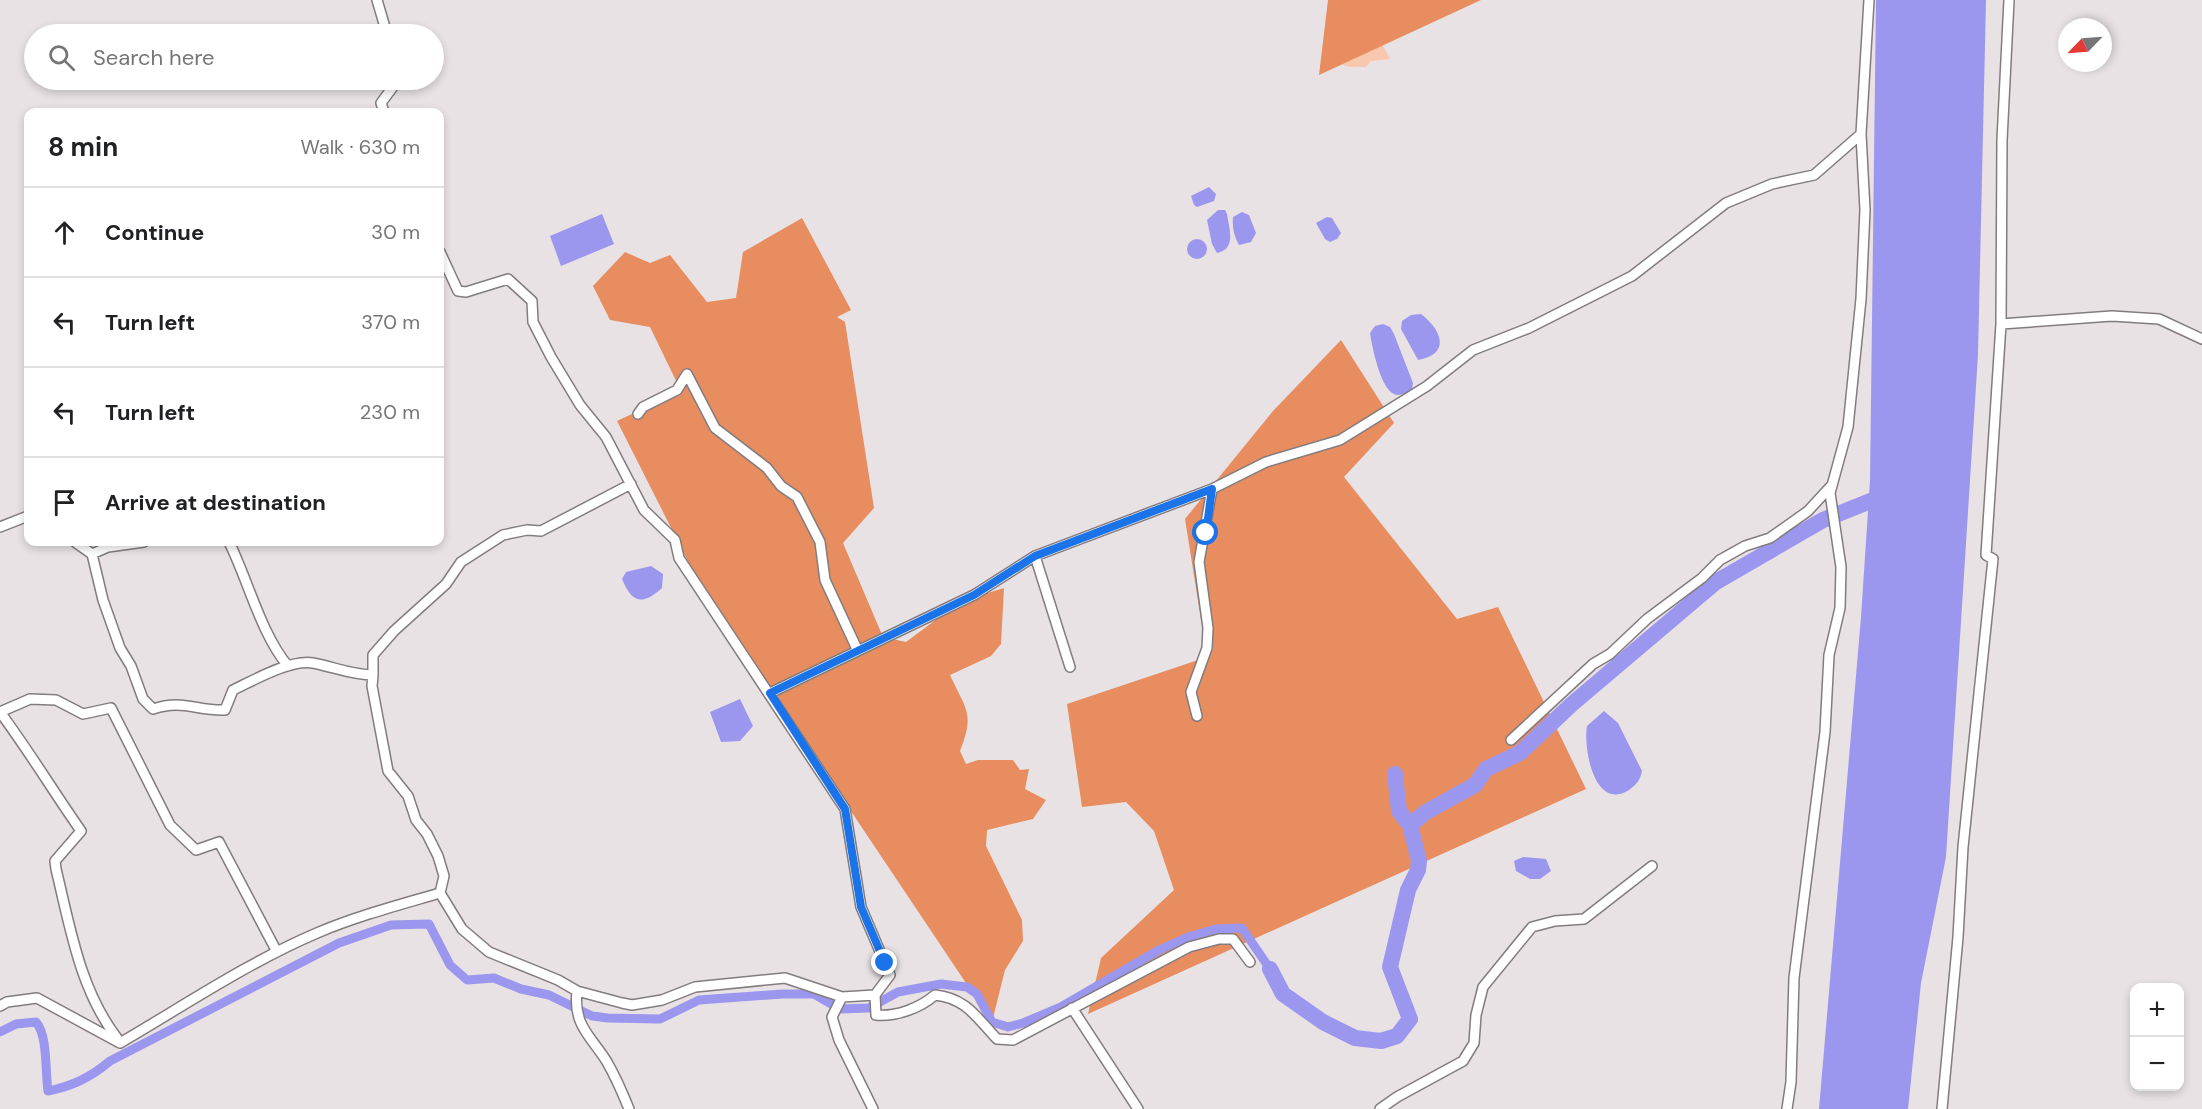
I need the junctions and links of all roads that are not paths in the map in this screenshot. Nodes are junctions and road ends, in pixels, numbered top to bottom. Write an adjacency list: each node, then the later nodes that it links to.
1 (377, 0): 4 (street)
2 (1869, 0): 7 (street)
3 (2009, 0): 9 (street)
4 (384, 24)
5 (391, 90): 6 (street)
6 (383, 108)
7 (1861, 134): 13 (street); 14 (street)
8 (444, 261): 12 (street)
9 (2001, 324): 10 (street); 45 (street)
10 (2202, 339)
11 (638, 414): 22 (street)
12 (631, 484): 25 (street); 26 (street)
13 (1212, 489): 21 (street); 28 (street)
14 (1831, 489): 29 (street); 44 (street)
15 (24, 518): 16 (street)
16 (0, 527)
17 (81, 546): 20 (street)
18 (115, 546): 20 (street)
19 (231, 546): 23 (street)
20 (92, 554): 23 (street)
21 (1035, 556): 22 (street); 24 (street)
22 (857, 649): 26 (street)
23 (288, 666): 25 (street)
24 (1070, 667)
25 (373, 675): 31 (street)
26 (770, 693): 35 (street)
27 (0, 712): 32 (street); 39 (street)
28 (1197, 716)
29 (1511, 740)
30 (1652, 866): 43 (street)
31 (440, 893): 32 (street); 34 (street)
32 (277, 952): 39 (street)
33 (1250, 962): 38 (street)
34 (577, 994): 36 (street); 40 (street)
35 (875, 995): 36 (street); 38 (street)
36 (842, 997): 41 (street)
37 (0, 1006): 39 (street)
38 (1072, 1008): 42 (street)
39 (120, 1042)
40 (629, 1109)
41 (873, 1109)
42 (1138, 1109)
43 (1380, 1109)
44 (1787, 1109)
45 (1942, 1109)

